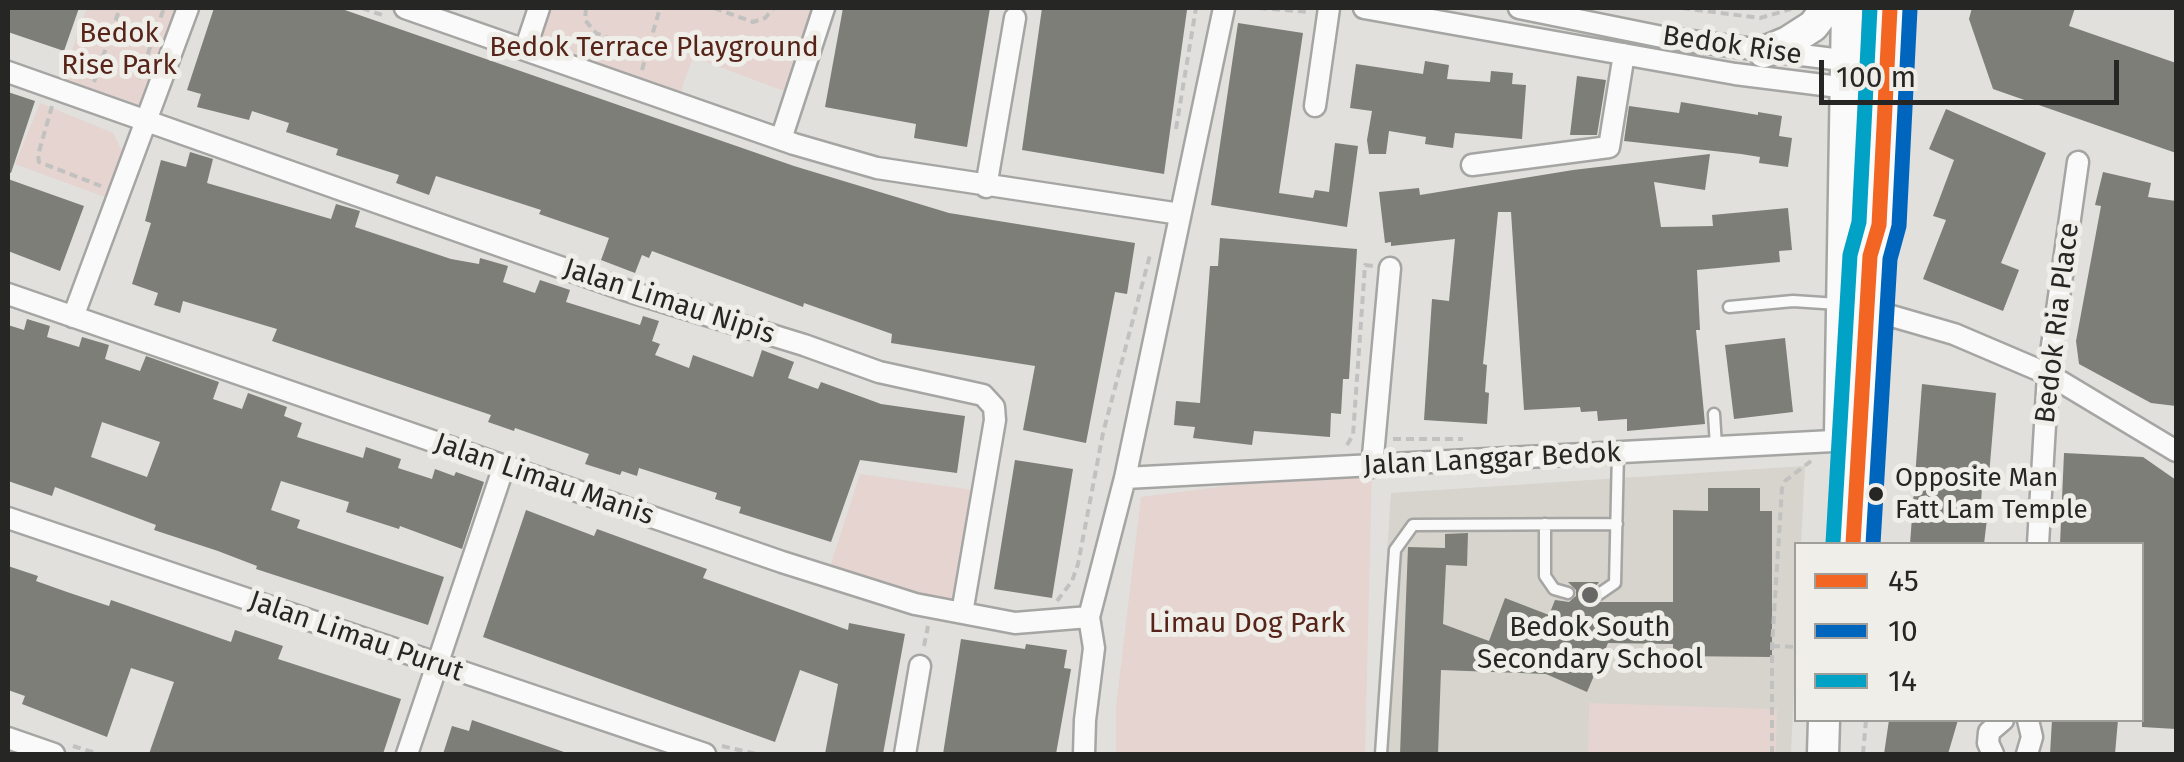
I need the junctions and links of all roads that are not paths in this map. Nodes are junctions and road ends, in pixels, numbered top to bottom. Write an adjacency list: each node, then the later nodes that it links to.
1 (188, 8): 20 (street)
2 (405, 8): 13 (street)
3 (539, 8): 13 (street)
4 (824, 8): 21 (street)
5 (1224, 8): 25 (street)
6 (1364, 8): 15 (street, Bedok Rise)
7 (1519, 8): 14 (street, Bedok Rise)
8 (1826, 8): 14 (main road)
9 (1847, 8): 17 (main road)
10 (1890, 8): 18 (main road)
11 (1328, 11): 19 (street)
12 (1015, 18): 24 (street)
13 (526, 50): 21 (street)
14 (1764, 52): 17 (street, Bedok Rise)
15 (1624, 54): 17 (street, Bedok Rise); 23 (street, Bedok Rise)
16 (8, 72): 20 (street, Jalan Limau Nipis)
17 (1845, 76): 18 (street, Bedok Rise); 28 (main road)
18 (1888, 80): 28 (main road)
19 (1315, 106)
20 (146, 121): 30 (street); 48 (street, Jalan Limau Nipis)
21 (780, 139): 24 (street)
22 (2078, 162): 31 (street, Bedok Ria Place)
23 (1472, 166)
24 (986, 186): 25 (street)
25 (1171, 212): 39 (street)
26 (1390, 268): 38 (street)
27 (8, 294): 30 (street, Jalan Limau Manis)
28 (1854, 306): 29 (lane); 31 (street); 33 (main road)
29 (1729, 307)
30 (72, 316): 37 (street, Jalan Limau Manis)
31 (2048, 374): 36 (street); 45 (street, Bedok Ria Place)
32 (1714, 414): 34 (lane)
33 (1842, 440): 34 (street, Jalan Langgar Bedok); 43 (main road); 44 (main road)
34 (1716, 447): 35 (street, Jalan Langgar Bedok)
35 (1618, 452): 38 (street, Jalan Langgar Bedok); 42 (lane)
36 (2176, 452)
37 (504, 466): 48 (street, Jalan Limau Manis); 51 (street)
38 (1372, 466): 39 (street, Jalan Langgar Bedok)
39 (1125, 478): 49 (street)
40 (8, 518): 51 (street, Jalan Limau Purut)
41 (1544, 524): 42 (lane); 46 (lane); 62 (lane)
42 (1618, 524): 47 (lane)
43 (1832, 542)
44 (1853, 542)
45 (2038, 542)
46 (1568, 593)
47 (1598, 594)
48 (962, 612): 49 (street, Jalan Limau Manis)
49 (1089, 617): 61 (street)
50 (921, 662): 60 (street)
51 (438, 664): 58 (street); 59 (street, Jalan Limau Purut)
52 (1824, 722): 63 (main road)
53 (1842, 722): 64 (main road)
54 (2001, 722): 65 (street)
55 (2025, 722): 66 (street)
56 (8, 738): 57 (street)
57 (54, 754)
58 (407, 754)
59 (705, 754)
60 (905, 754)
61 (1084, 754)
62 (1381, 754)
63 (1823, 754)
64 (1840, 754)
65 (1993, 754)
66 (2027, 754)

